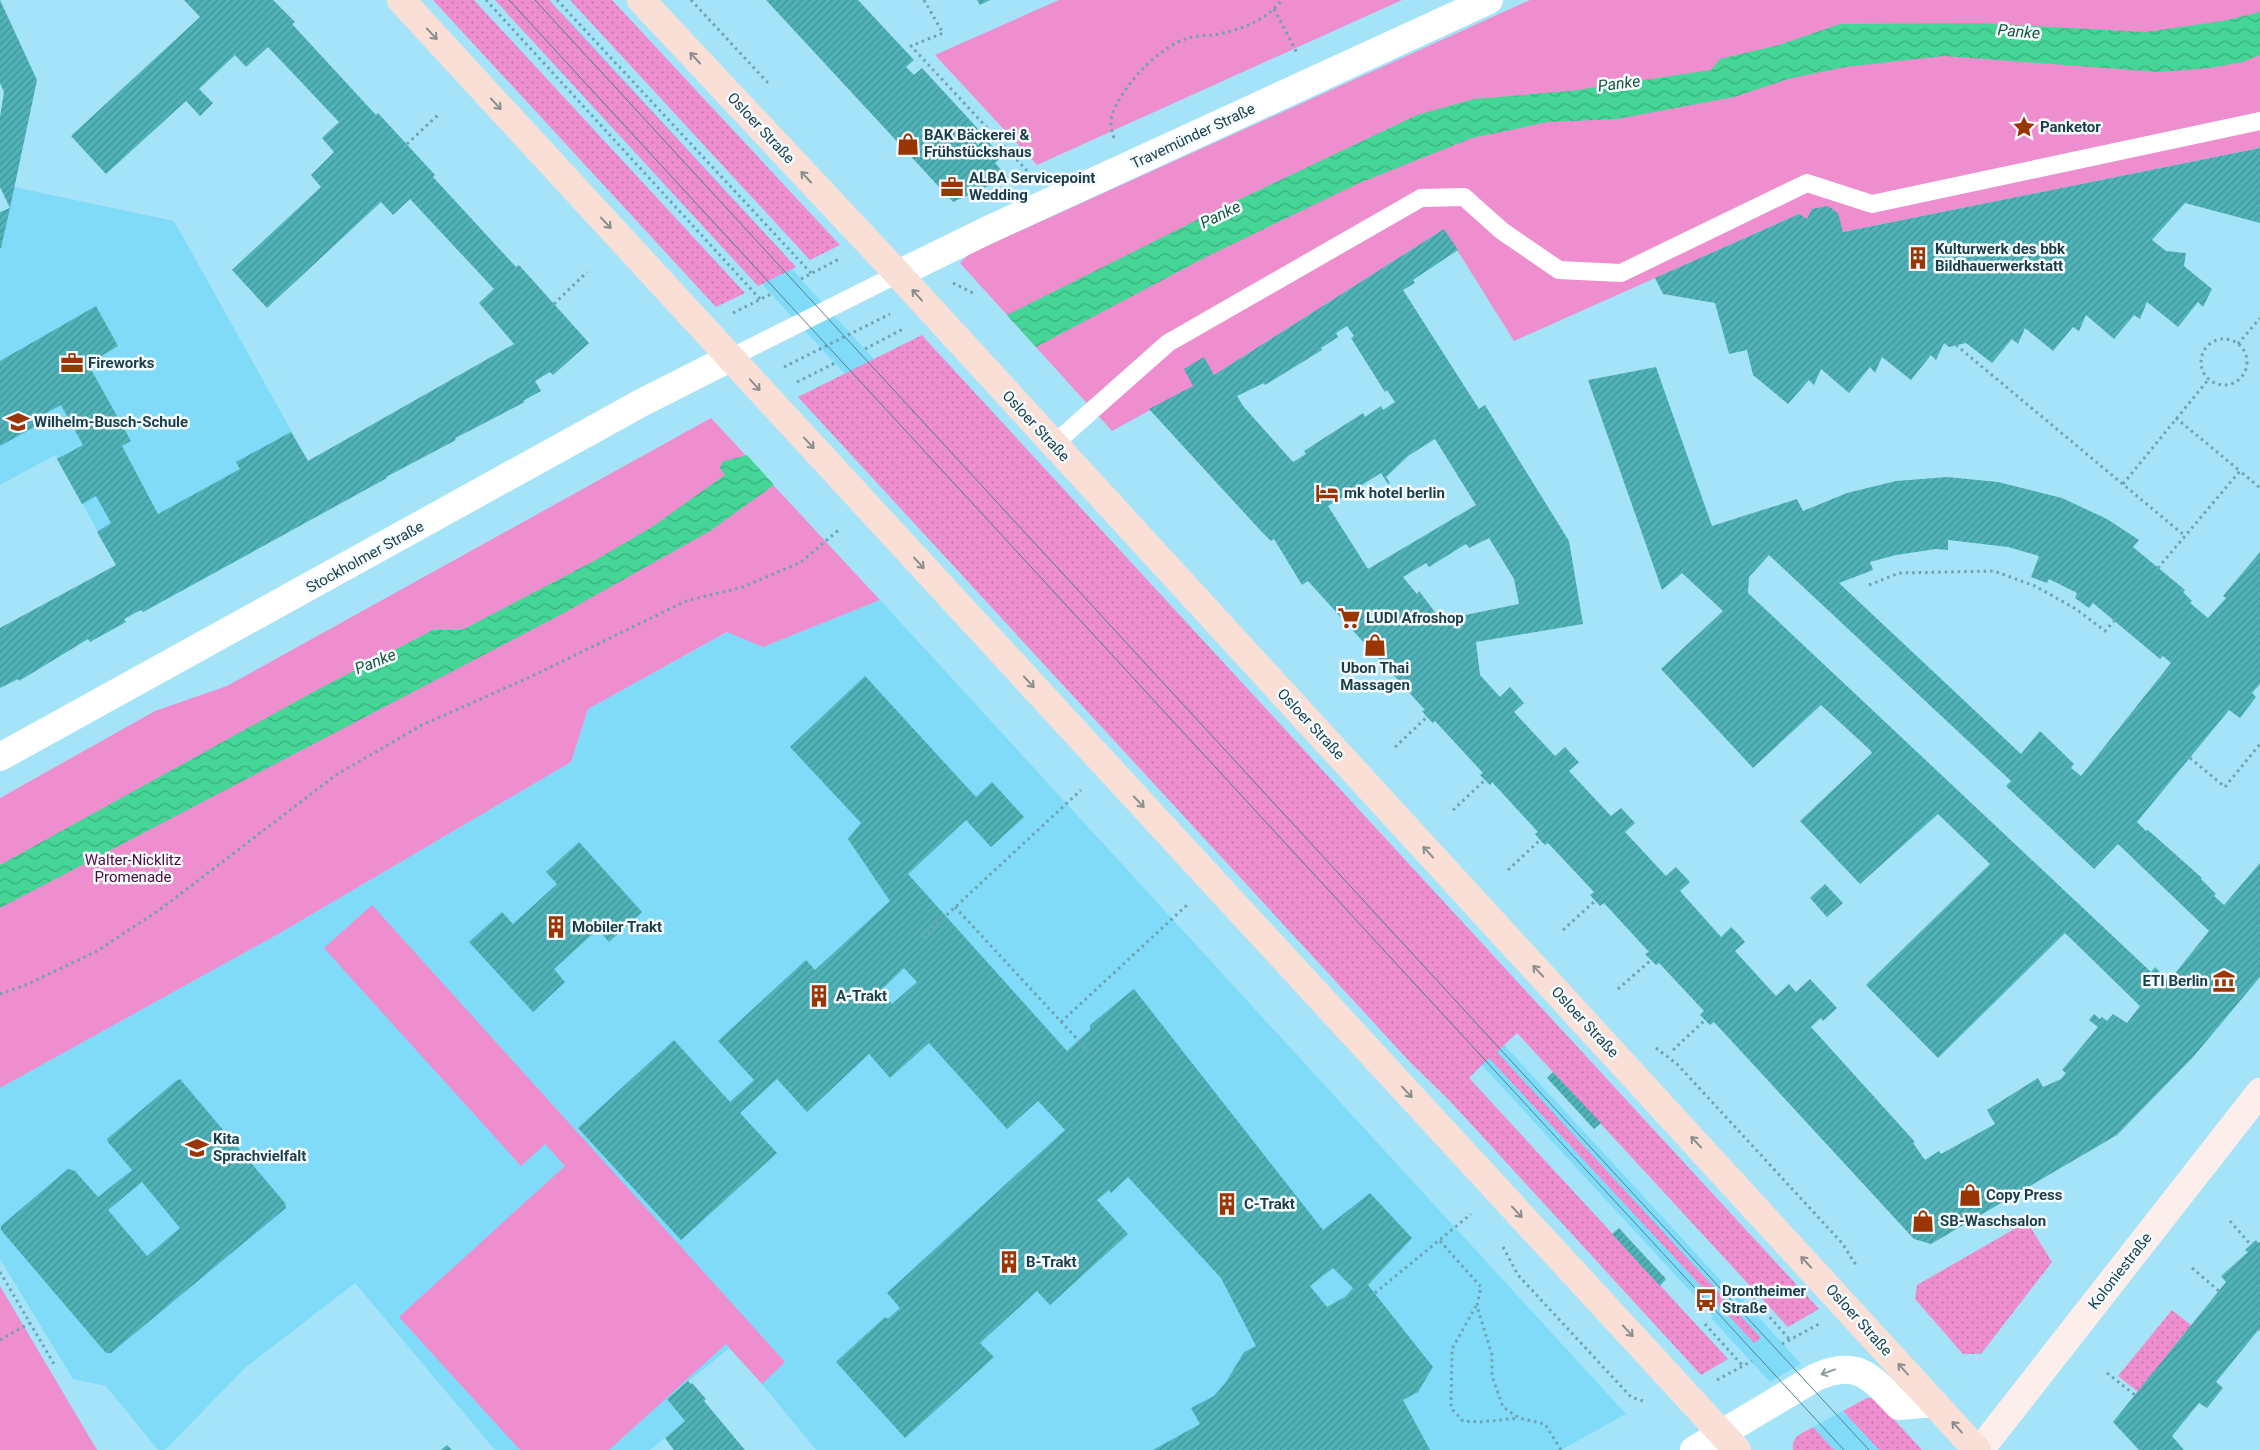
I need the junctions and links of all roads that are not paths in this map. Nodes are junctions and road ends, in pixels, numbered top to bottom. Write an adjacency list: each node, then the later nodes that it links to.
1 (401, 0): 6 (main road, one-way to 6)
2 (641, 0): 5 (main road, Osloer Straße, one-way to 2)
3 (1489, 0): 5 (street, Travemünder Straße)
4 (2260, 121): 7 (lane)
5 (898, 274): 6 (lane); 7 (main road, Osloer Straße, one-way to 5)
6 (730, 358): 8 (street, Stockholmer Straße); 11 (main road, one-way to 11)
7 (1054, 444): 10 (main road, Osloer Straße, one-way to 7)
8 (0, 757)
9 (2260, 1092): 13 (main road, Koloniestraße)
10 (1934, 1403): 11 (street, one-way to 11); 13 (main road, Osloer Straße, one-way to 10)
11 (1730, 1442): 12 (street)
12 (1694, 1450)
13 (1979, 1450)

